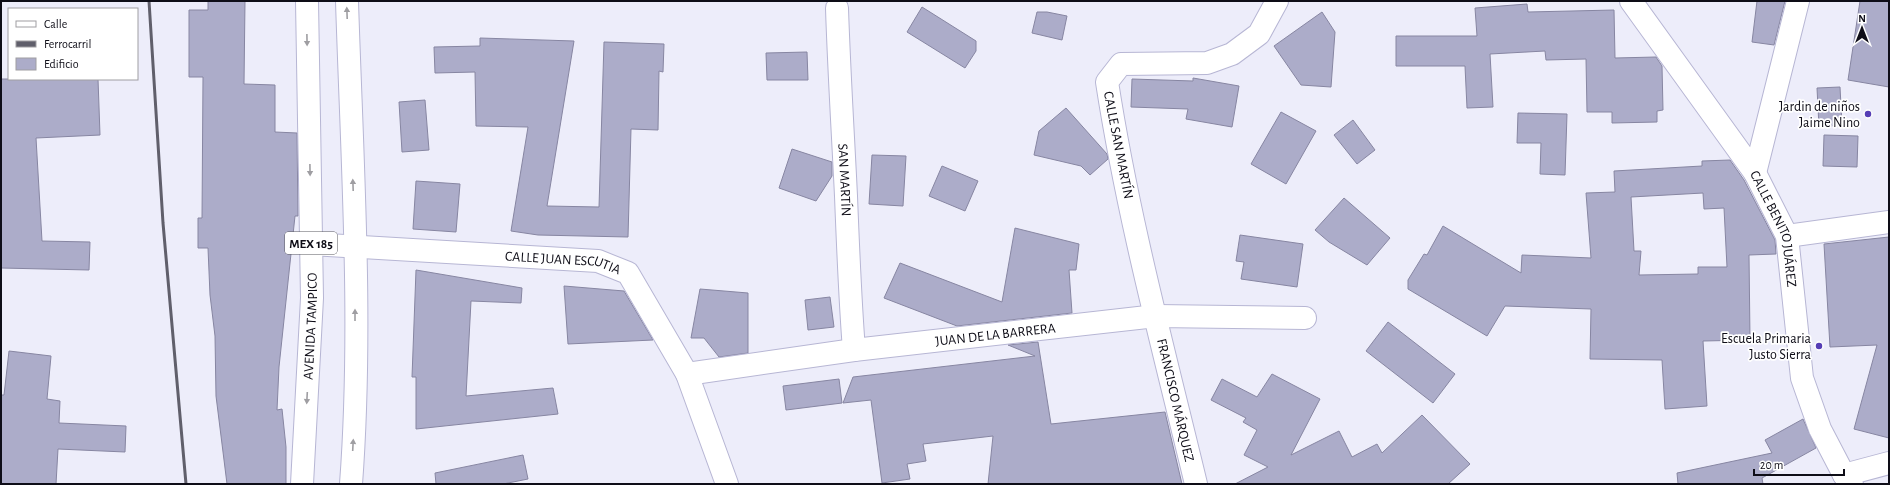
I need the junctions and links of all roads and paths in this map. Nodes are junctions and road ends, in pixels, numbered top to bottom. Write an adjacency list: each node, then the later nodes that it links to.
1 (307, 1): 10 (street, AVENIDA TAMPICO / MEX 185, one-way to 10)
2 (347, 1): 11 (street, MEX 185, one-way to 2)
3 (1277, 1): 12 (street, CALLE SAN MARTÍN)
4 (1631, 1): 7 (street, CALLE BENITO JUÁREZ)
5 (1798, 1): 7 (street)
6 (838, 8): 14 (street, SAN MARTÍN)
7 (1755, 173): 9 (street, CALLE BENITO JUÁREZ)
8 (1889, 222): 9 (street)
9 (1787, 236): 17 (street, CALLE BENITO JUÁREZ)
10 (311, 244): 11 (street, CALLE JUAN ESCUTIA); 18 (street, AVENIDA TAMPICO / MEX 185, one-way to 18)
11 (355, 246): 15 (street, CALLE JUAN ESCUTIA); 19 (street, MEX 185, one-way to 11)
12 (1156, 316): 13 (street, JUAN DE LA BARRERA); 14 (street, JUAN DE LA BARRERA); 21 (street, FRANCISCO MÁRQUEZ)
13 (1305, 318)
14 (854, 350): 15 (street, JUAN DE LA BARRERA)
15 (686, 374): 20 (street, CALLE JUAN ESCUTIA)
16 (1889, 463): 17 (street)
17 (1848, 480)
18 (302, 484)
19 (351, 484)
20 (727, 484)
21 (1196, 484)

